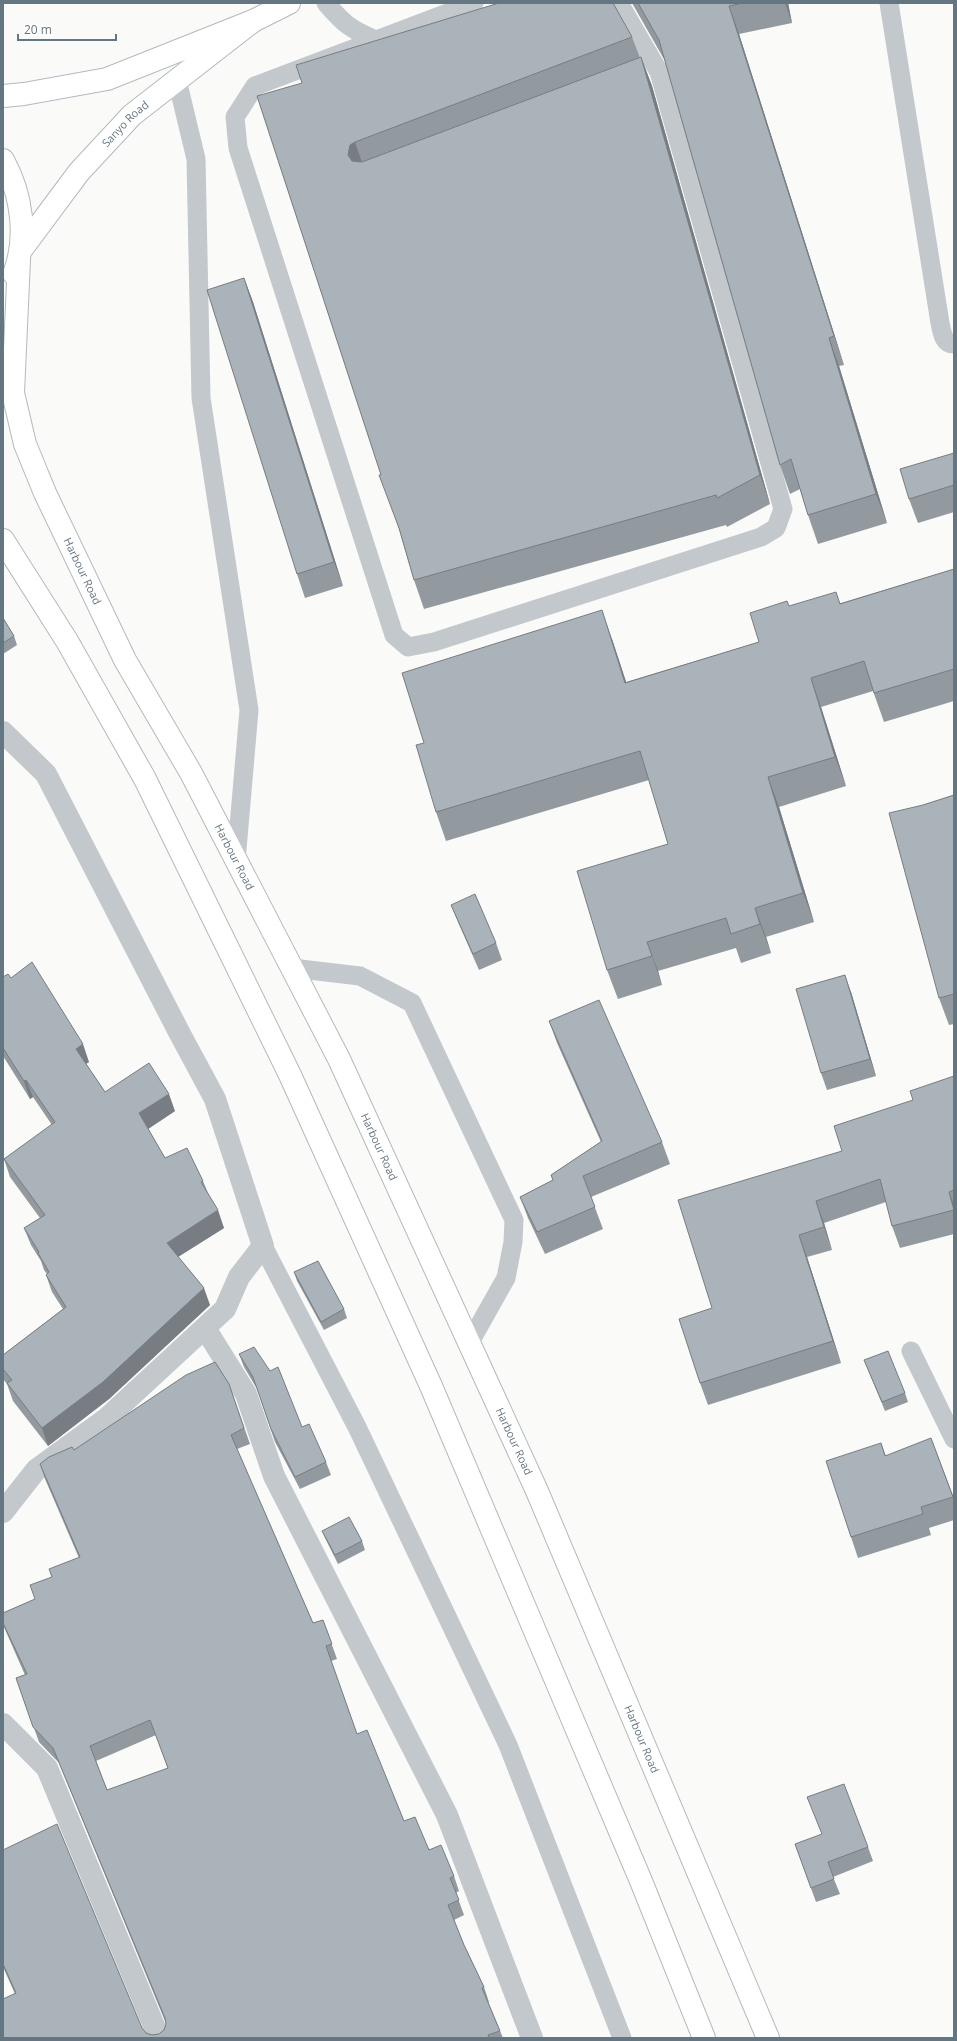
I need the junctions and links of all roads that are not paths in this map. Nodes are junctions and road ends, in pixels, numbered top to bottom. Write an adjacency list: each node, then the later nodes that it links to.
1 (289, 3): 6 (main road, Sanyo Road)
2 (326, 3): 7 (lane)
3 (474, 3): 7 (lane)
4 (619, 3): 7 (lane)
5 (889, 3): 13 (lane)
6 (253, 21): 8 (main road, Sanyo Road); 9 (main road, Sanyo Road)
7 (376, 40)
8 (177, 80): 11 (main road, Sanyo Road); 16 (lane)
9 (3, 96)
10 (3, 160): 11 (main road, Harbour Road)
11 (20, 255): 12 (main road); 16 (main road, Harbour Road)
12 (3, 303)
13 (954, 344)
14 (3, 540): 28 (main road)
15 (3, 732): 18 (street)
16 (236, 861): 17 (main road, Harbour Road)
17 (292, 968): 20 (main road, Harbour Road); 20 (lane)
18 (263, 1246): 19 (street); 27 (lane)
19 (205, 1328): 23 (street); 26 (street)
20 (470, 1342): 29 (main road, Harbour Road)
21 (911, 1351): 22 (lane)
22 (954, 1439)
23 (3, 1512)
24 (3, 1724): 25 (street)
25 (159, 2038)
26 (532, 2038)
27 (622, 2038)
28 (704, 2038)
29 (768, 2038)

